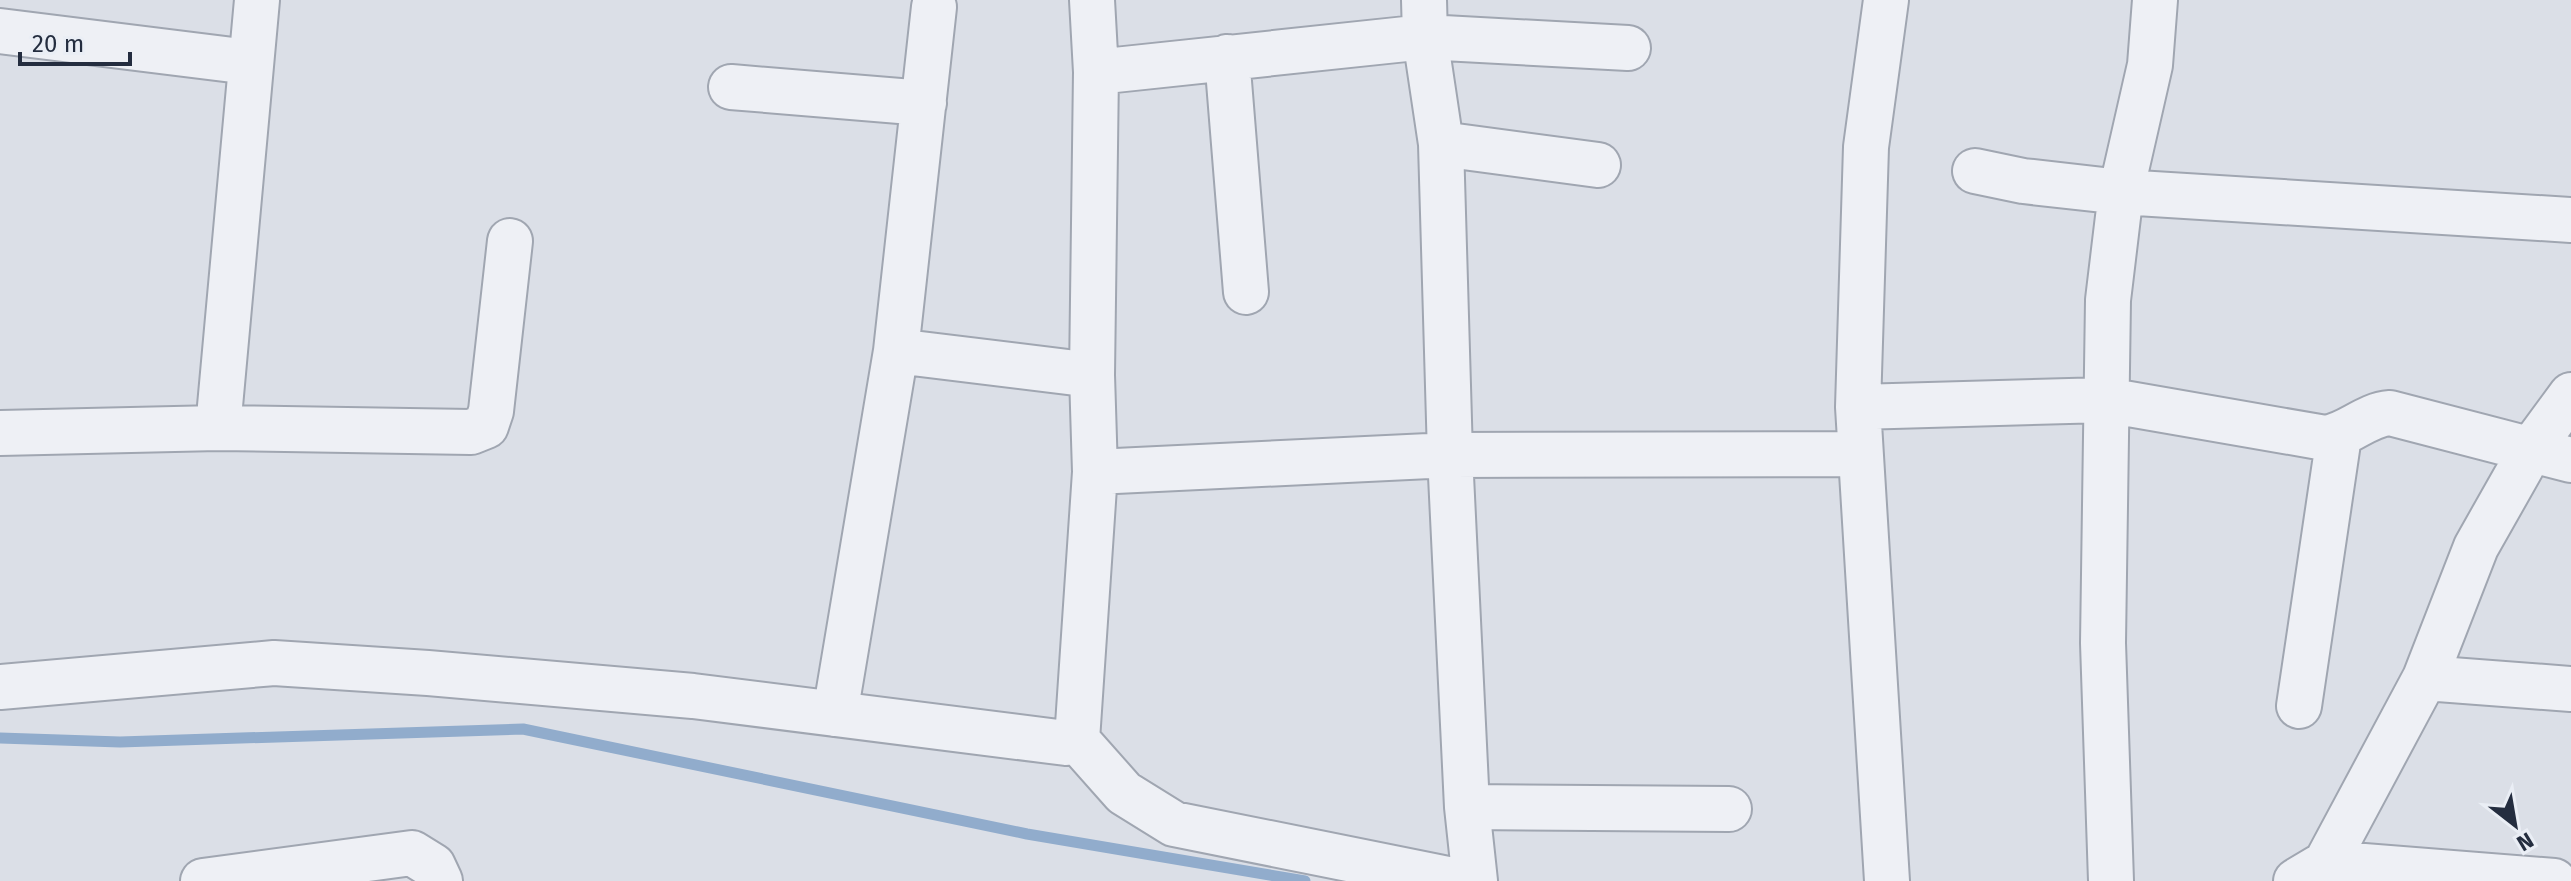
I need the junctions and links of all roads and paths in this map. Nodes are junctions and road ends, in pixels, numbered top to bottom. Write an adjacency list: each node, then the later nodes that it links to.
1 (257, 0): 10 (street)
2 (1092, 0): 11 (street)
3 (1886, 0): 25 (street)
4 (2155, 0): 17 (street)
5 (934, 7): 13 (street)
6 (1425, 19): 8 (street); 9 (street); 14 (street)
7 (0, 31): 10 (street)
8 (1628, 48)
9 (1227, 57): 11 (street); 20 (street)
10 (249, 62): 26 (street)
11 (1096, 72): 22 (street)
12 (731, 87): 13 (street)
13 (924, 103): 21 (street)
14 (1441, 144): 15 (street); 31 (street)
15 (1598, 165)
16 (1975, 171): 17 (street)
17 (2121, 192): 18 (street); 24 (street)
18 (2571, 220)
19 (510, 241): 26 (street)
20 (1246, 292)
21 (896, 351): 22 (street); 37 (street)
22 (1092, 375): 32 (street)
23 (2571, 395): 30 (street)
24 (2106, 400): 25 (street); 28 (street); 47 (street)
25 (1858, 407): 29 (street)
26 (218, 428): 27 (street)
27 (0, 433)
28 (2339, 436): 30 (street); 36 (street)
29 (1860, 454): 31 (street); 46 (street)
30 (2551, 454): 33 (street)
31 (1450, 455): 32 (street); 39 (street)
32 (1095, 472): 38 (street)
33 (2425, 678): 35 (street); 41 (street)
34 (0, 687): 37 (street)
35 (2571, 689)
36 (2299, 706)
37 (835, 714): 38 (street)
38 (1077, 740): 44 (street)
39 (1467, 807): 40 (street); 45 (street)
40 (1729, 809)
41 (2311, 872): 48 (street)
42 (203, 881): 43 (street)
43 (440, 881)
44 (1458, 881)
45 (1475, 881)
46 (1887, 881)
47 (2111, 881)
48 (2554, 881)

